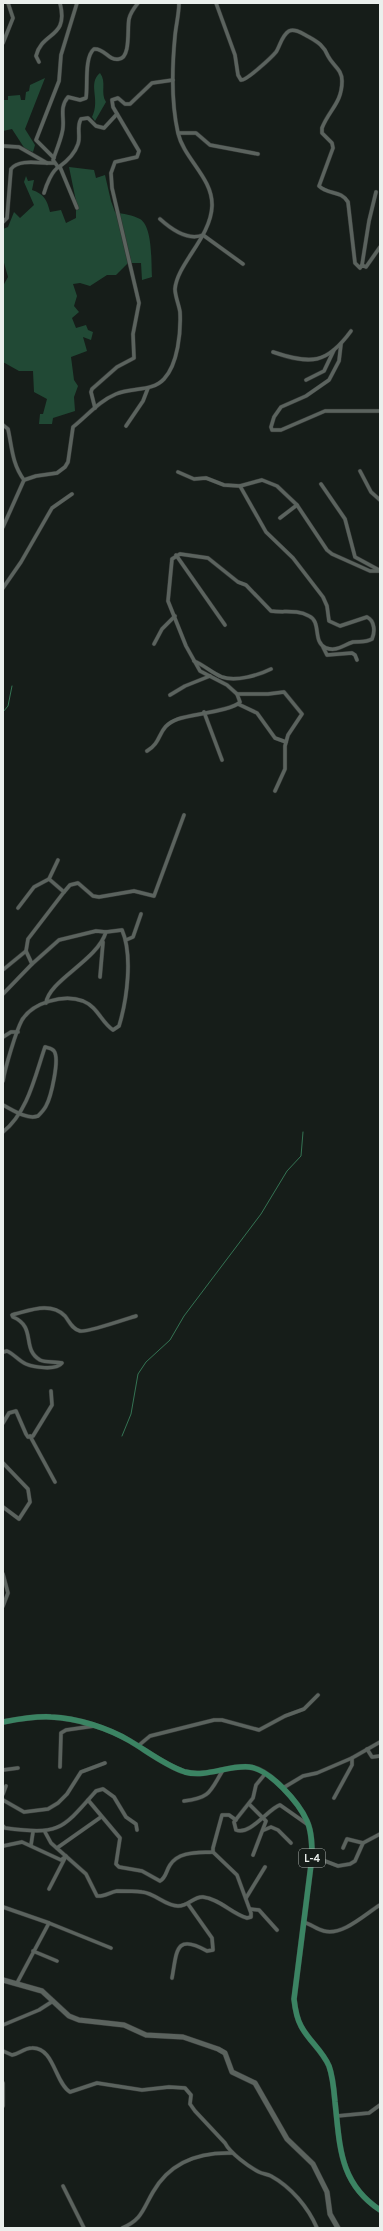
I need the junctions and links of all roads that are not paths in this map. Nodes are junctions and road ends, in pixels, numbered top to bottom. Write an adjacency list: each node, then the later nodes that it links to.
1 (8, 3): 9 (street)
2 (60, 3): 10 (street)
3 (77, 3): 8 (street)
4 (81, 3): 8 (street)
5 (138, 3): 16 (street)
6 (179, 3): 11 (street)
7 (216, 3): 28 (street)
8 (76, 8): 16 (street)
9 (3, 43)
10 (39, 62)
11 (173, 80): 12 (street); 13 (street)
12 (117, 114): 19 (street); 35 (street)
13 (178, 134): 15 (street); 25 (street)
14 (3, 146): 18 (street)
15 (258, 154)
16 (54, 158): 17 (street)
17 (54, 163): 18 (street); 19 (street)
18 (48, 164): 24 (street)
19 (59, 167): 21 (street); 22 (street)
20 (376, 192): 28 (street)
21 (44, 193)
22 (77, 208)
23 (160, 219): 25 (street)
24 (3, 222)
25 (203, 235): 27 (street); 34 (street)
26 (380, 247): 28 (street)
27 (243, 264)
28 (362, 265)
29 (351, 331): 30 (street)
30 (342, 344): 31 (street); 36 (street)
31 (335, 347): 32 (street); 33 (street)
32 (273, 352)
33 (306, 380)
34 (148, 388): 35 (street); 38 (street)
35 (95, 408): 41 (street)
36 (380, 410)
37 (3, 425): 41 (street)
38 (126, 426)
39 (178, 472): 43 (street)
40 (360, 472): 45 (street)
41 (24, 480): 48 (street)
42 (321, 484): 50 (street)
43 (240, 486): 46 (street); 55 (street)
44 (72, 494): 51 (street)
45 (380, 500)
46 (297, 504): 47 (street); 50 (street)
47 (280, 518)
48 (3, 527)
49 (176, 555): 52 (street); 53 (street); 55 (street)
50 (380, 571)
51 (3, 588)
52 (176, 616): 54 (street); 57 (street)
53 (225, 625)
54 (154, 644)
55 (323, 647): 56 (street)
56 (357, 660)
57 (194, 661): 58 (street); 60 (street)
58 (204, 666): 59 (street); 60 (street)
59 (271, 669)
60 (200, 671): 61 (street)
61 (210, 676): 62 (street); 63 (street)
62 (237, 694): 64 (street); 66 (street)
63 (170, 695)
64 (238, 704): 65 (street); 66 (street)
65 (204, 712): 67 (street); 68 (street)
66 (286, 742): 69 (street)
67 (147, 751)
68 (222, 760)
69 (275, 791)
70 (184, 815): 73 (street)
71 (58, 860): 72 (street)
72 (50, 879): 73 (street); 74 (street)
73 (64, 892): 79 (street)
74 (18, 908)
75 (141, 914): 77 (street)
76 (106, 932): 77 (street); 78 (street); 80 (street)
77 (126, 940): 84 (street)
78 (103, 941): 82 (street); 84 (street)
79 (26, 951): 80 (street); 81 (street)
80 (32, 964): 83 (street)
81 (4, 969)
82 (100, 978)
83 (3, 994)
84 (46, 1003): 85 (street)
85 (18, 1032): 86 (street); 87 (street)
86 (3, 1037)
87 (3, 1081)
88 (3, 1105): 89 (street)
89 (21, 1113): 89 (street); 90 (street)
90 (3, 1132)
91 (136, 1316): 92 (street)
92 (3, 1352)
93 (51, 1391): 95 (street)
94 (3, 1423): 95 (street)
95 (30, 1436): 97 (street)
96 (3, 1463): 98 (street)
97 (55, 1482)
98 (3, 1507)
99 (3, 1574): 100 (street)
100 (3, 1606)
101 (318, 1695): 105 (street)
102 (3, 1722): 103 (main road, L-4)
103 (94, 1726): 105 (main road, L-4); 110 (street)
104 (380, 1742): 106 (street)
105 (138, 1746): 112 (main road, L-4)
106 (367, 1749): 107 (street); 108 (street)
107 (380, 1756)
108 (352, 1758): 116 (street); 118 (street)
109 (105, 1763): 119 (street)
110 (60, 1767)
111 (18, 1768): 113 (street)
112 (224, 1769): 114 (main road, L-4); 121 (street)
113 (3, 1770)
114 (265, 1774): 116 (main road, L-4); 122 (street)
115 (6, 1786): 117 (street)
116 (283, 1788): 126 (main road, L-4)
117 (3, 1794)
118 (334, 1798)
119 (3, 1800)
120 (88, 1800): 123 (street); 128 (street); 131 (street)
121 (184, 1802)
122 (249, 1804): 124 (street); 125 (street)
123 (101, 1817): 137 (street); 139 (street)
124 (265, 1817): 125 (street); 126 (street); 129 (street)
125 (236, 1820): 139 (street)
126 (308, 1825): 142 (main road, L-4)
127 (3, 1826): 130 (street)
128 (137, 1830)
129 (264, 1830): 133 (street); 141 (street)
130 (33, 1832): 131 (street); 135 (street)
131 (45, 1832): 137 (street)
132 (380, 1834): 134 (street)
133 (291, 1843)
134 (363, 1843): 138 (street); 142 (street)
135 (31, 1845): 136 (street); 140 (street)
136 (3, 1846)
137 (57, 1848): 140 (street)
138 (343, 1848)
139 (213, 1852): 145 (street)
140 (66, 1856): 144 (street); 146 (street)
141 (253, 1856)
142 (312, 1856): 151 (main road, L-4)
143 (265, 1867): 145 (street)
144 (49, 1889)
145 (246, 1898): 149 (street)
146 (188, 1904): 149 (street); 156 (street)
147 (380, 1905): 151 (street)
148 (3, 1907): 150 (street)
149 (250, 1909): 152 (street)
150 (49, 1922): 153 (street); 154 (street)
151 (303, 1922): 165 (main road, L-4)
152 (277, 1930)
153 (111, 1948)
154 (33, 1951): 155 (street); 158 (street)
155 (57, 1961)
156 (172, 1978)
157 (3, 1980): 158 (street)
158 (17, 1983): 159 (street)
159 (53, 2001): 160 (street); 172 (street)
160 (3, 2026)
161 (3, 2051): 166 (street)
162 (3, 2083): 164 (street)
163 (380, 2105): 165 (street)
164 (3, 2106)
165 (337, 2116): 168 (main road, L-4)
166 (232, 2153): 170 (street); 171 (street)
167 (63, 2186): 169 (street)
168 (380, 2210)
169 (84, 2228)
170 (122, 2228)
171 (317, 2228)
172 (338, 2228)

